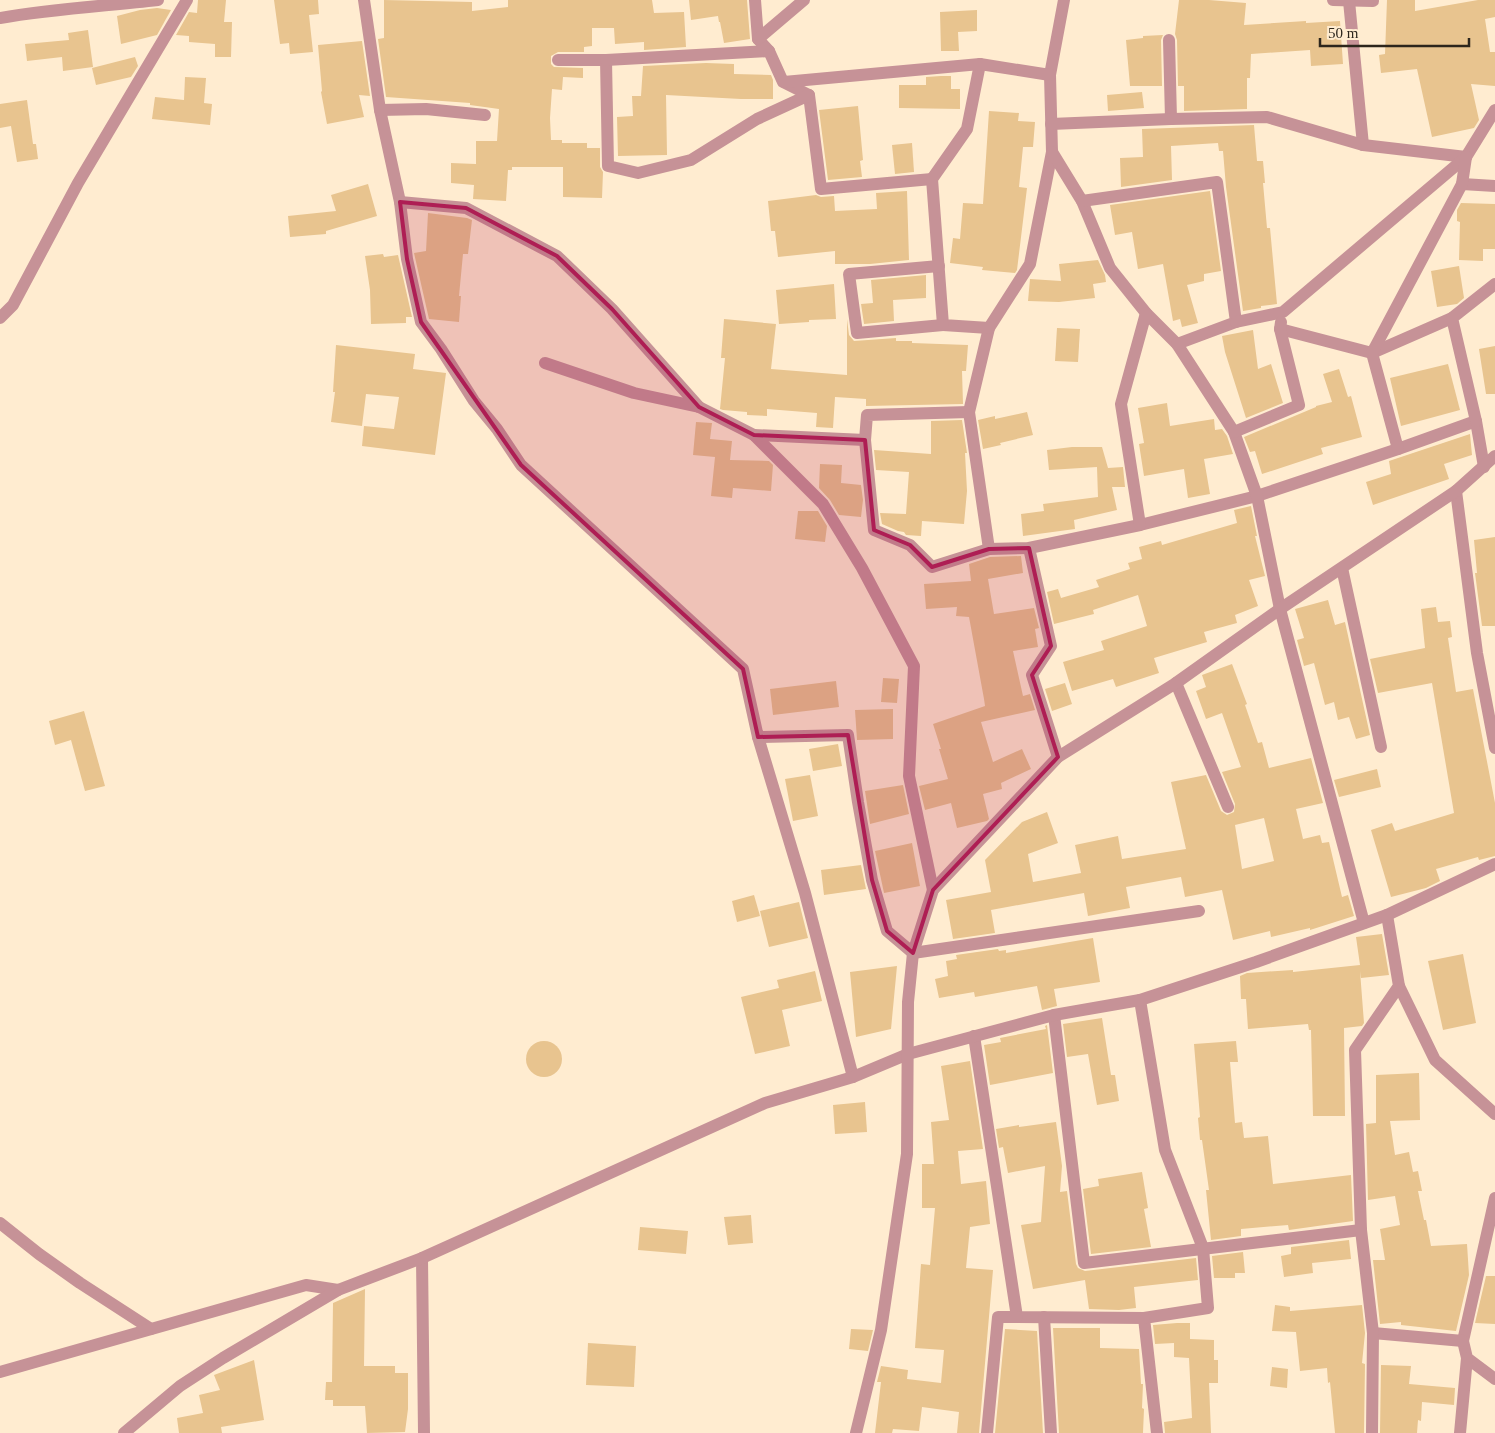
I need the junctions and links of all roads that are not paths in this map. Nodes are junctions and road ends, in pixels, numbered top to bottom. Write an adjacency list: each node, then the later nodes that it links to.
1 (158, 0): 10 (street)
2 (187, 0): 37 (street)
3 (364, 0): 20 (street)
4 (755, 0): 11 (street)
5 (804, 0): 11 (street)
6 (1064, 0): 17 (street)
7 (1333, 0): 8 (street)
8 (1349, 1): 9 (street); 25 (street)
9 (1373, 1)
10 (0, 18)
11 (758, 38): 13 (street)
12 (1169, 40): 23 (street)
13 (769, 51): 15 (street); 18 (street)
14 (558, 60): 15 (street)
15 (606, 60): 19 (street)
16 (980, 64): 17 (street); 18 (street); 28 (street)
17 (1050, 75): 24 (street)
18 (783, 82): 19 (street)
19 (809, 95): 28 (street)
20 (380, 110): 22 (street); 32 (street)
21 (1495, 110): 27 (street)
22 (485, 115)
23 (1171, 119): 24 (street); 25 (street)
24 (1051, 124): 26 (street)
25 (1363, 145): 27 (street)
26 (1052, 152): 31 (street); 41 (street)
27 (1466, 158): 29 (street); 35 (street)
28 (932, 179): 33 (street)
29 (1462, 184): 30 (street); 44 (street)
30 (1495, 186)
31 (1082, 201): 36 (street); 39 (street)
32 (400, 202): 46 (street); 63 (street)
33 (939, 266): 40 (street); 40 (street)
34 (1495, 284): 38 (street)
35 (1282, 312): 39 (street); 42 (street)
36 (1146, 314): 43 (street); 57 (street)
37 (0, 318)
38 (1452, 318): 44 (street); 48 (street)
39 (1236, 322): 43 (street)
40 (943, 325): 41 (street)
41 (990, 328): 47 (street)
42 (1280, 329): 44 (street); 49 (street)
43 (1177, 344): 49 (street)
44 (1372, 352): 52 (street)
45 (545, 363): 46 (street)
46 (699, 407): 50 (street)
47 (968, 412): 51 (street); 59 (street)
48 (1476, 421): 52 (street); 54 (street)
49 (1234, 432): 56 (street)
50 (754, 435): 51 (street); 69 (street)
51 (865, 440): 59 (street)
52 (1398, 449): 56 (street)
53 (1495, 456): 54 (street)
54 (1484, 467): 55 (street)
55 (1456, 491): 60 (street); 65 (street)
56 (1257, 496): 57 (street); 61 (street)
57 (1140, 525): 58 (street)
58 (1029, 548): 59 (street); 66 (street)
59 (989, 549)
60 (1342, 568): 61 (street); 64 (street)
61 (1280, 608): 62 (street); 72 (street)
62 (1176, 683): 66 (street); 67 (street)
63 (758, 737): 73 (street); 79 (street)
64 (1381, 747)
65 (1495, 748)
66 (1058, 757): 69 (street)
67 (1228, 807)
68 (1495, 864): 71 (street)
69 (933, 890): 73 (street)
70 (1199, 911): 73 (street)
71 (1387, 915): 72 (street); 74 (street)
72 (1364, 923): 75 (street)
73 (914, 953): 78 (street)
74 (1399, 986): 80 (street); 83 (street)
75 (1140, 1000): 76 (street); 84 (street)
76 (1054, 1015): 77 (street); 84 (street)
77 (974, 1036): 78 (street); 87 (street)
78 (908, 1054): 79 (street); 98 (street)
79 (853, 1077): 85 (street)
80 (1495, 1114)
81 (1495, 1198): 92 (street)
82 (0, 1223): 90 (street)
83 (1361, 1230): 84 (street); 91 (street)
84 (1203, 1248): 89 (street)
85 (422, 1258): 86 (street); 97 (street)
86 (338, 1290): 90 (street); 96 (street)
87 (1017, 1317): 88 (street); 99 (street)
88 (1044, 1317): 89 (street); 100 (street)
89 (1144, 1318): 101 (street)
90 (151, 1329): 94 (street)
91 (1372, 1333): 92 (street); 102 (street)
92 (1463, 1341): 93 (street)
93 (1467, 1358): 95 (street); 103 (street)
94 (0, 1372)
95 (1495, 1379)
96 (124, 1433)
97 (424, 1433)
98 (856, 1433)
99 (987, 1433)
100 (1051, 1433)
101 (1157, 1433)
102 (1372, 1433)
103 (1460, 1433)

